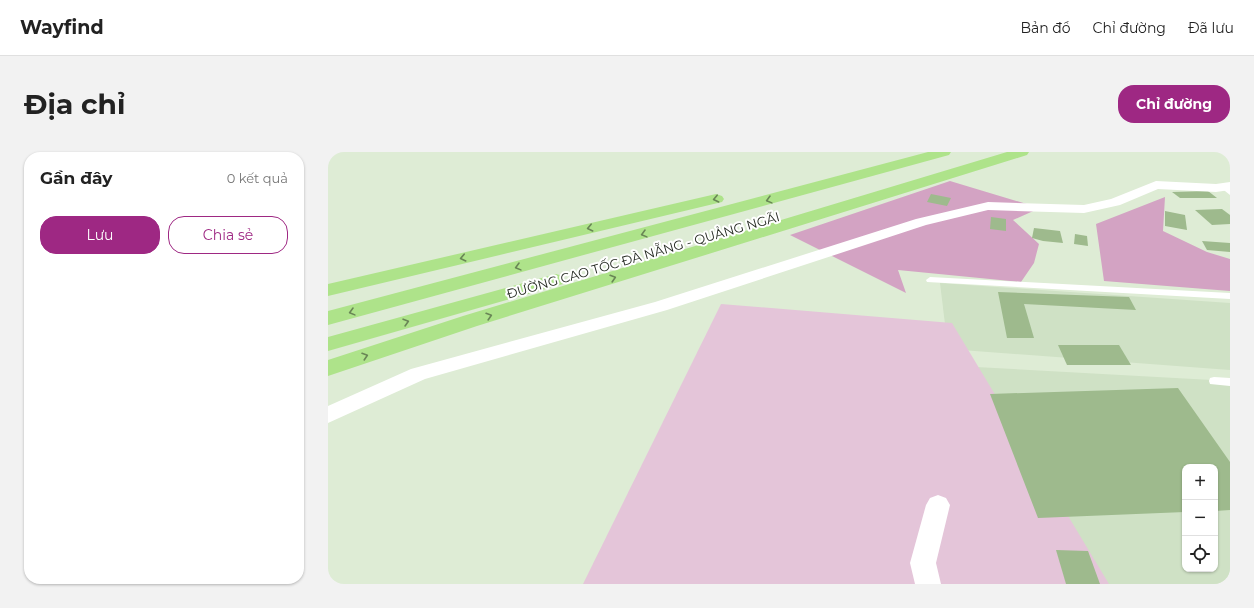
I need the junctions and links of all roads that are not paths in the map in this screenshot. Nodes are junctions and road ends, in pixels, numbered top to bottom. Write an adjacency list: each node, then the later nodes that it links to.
1 (1022, 152): 3 (highway)
2 (928, 153): 7 (highway, one-way to 7); 9 (highway, ĐƯỜNG CAO TỐC ĐÀ NẴNG - QUẢNG NGÃI, one-way to 9)
3 (1003, 156): 4 (highway)
4 (963, 168): 10 (highway, ĐƯỜNG CAO TỐC ĐÀ NẴNG - QUẢNG NGÃI, one-way to 4); 11 (highway, one-way to 4)
5 (1228, 189): 14 (street)
6 (930, 280): 8 (lane)
7 (328, 290)
8 (1230, 296)
9 (328, 318)
10 (328, 344)
11 (328, 368)
12 (1214, 381): 13 (lane)
13 (1230, 382)
14 (328, 415)
15 (938, 505): 16 (street)
16 (928, 584)

